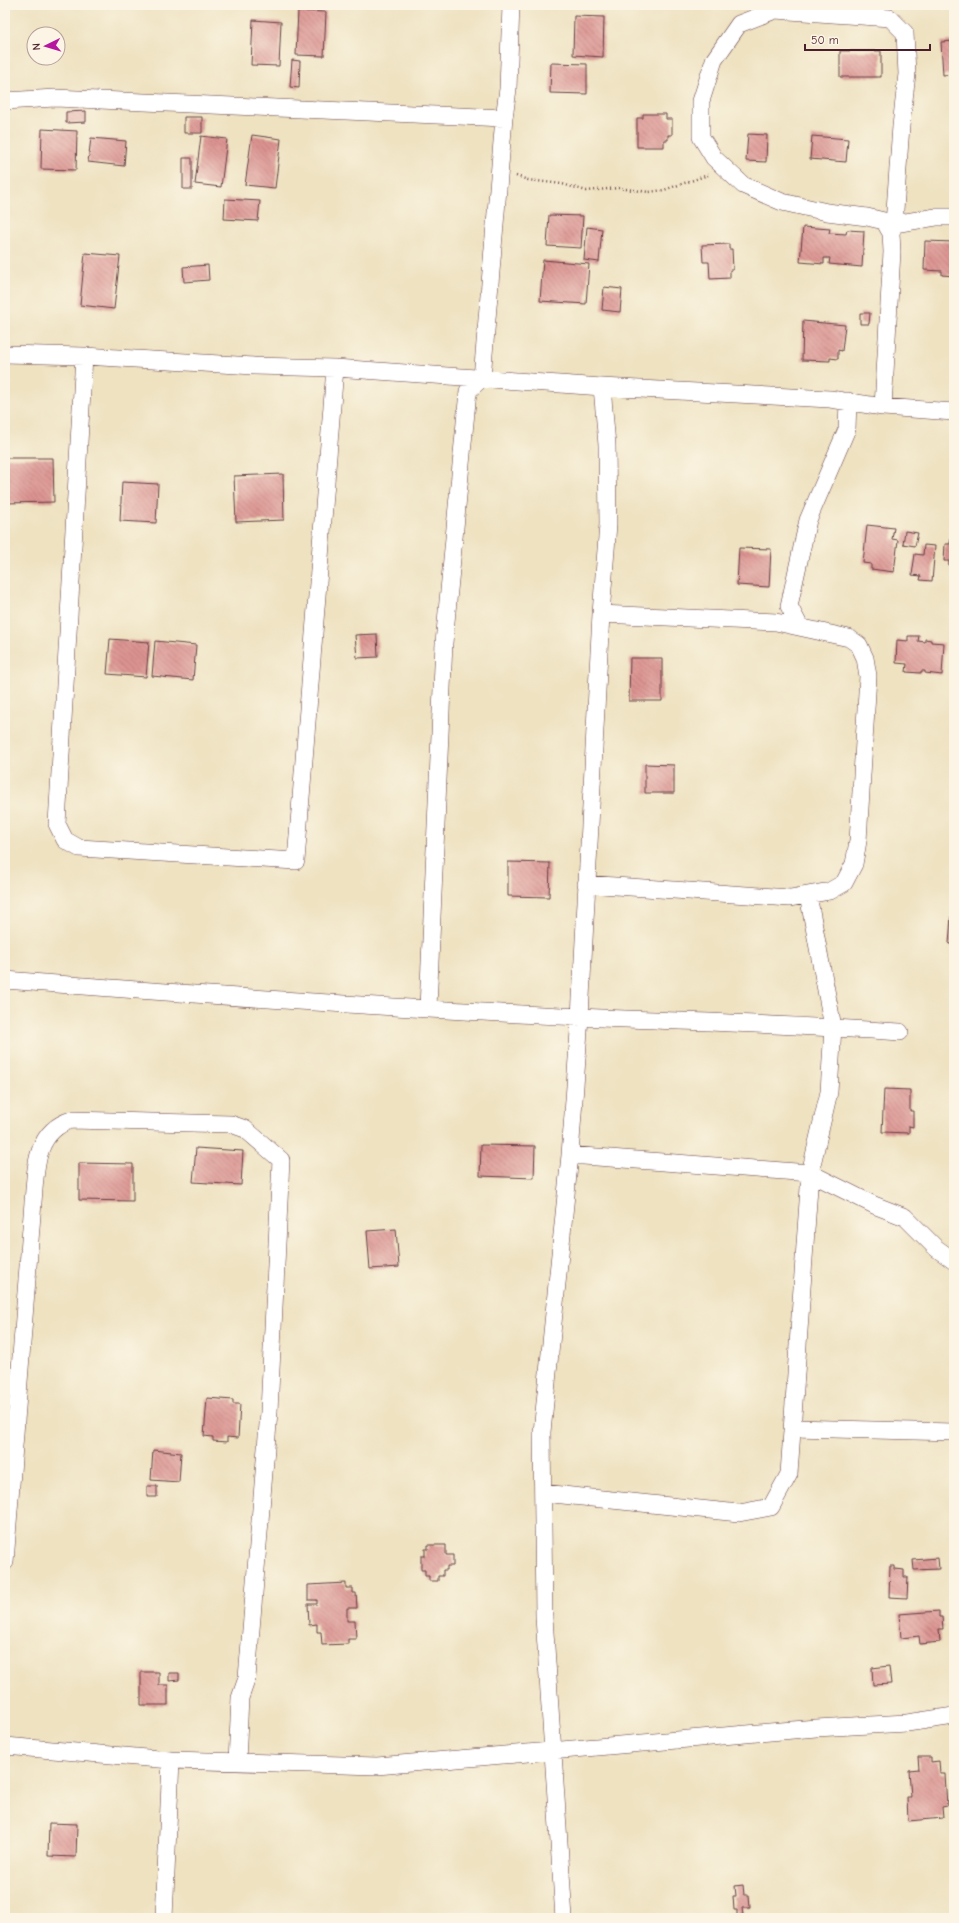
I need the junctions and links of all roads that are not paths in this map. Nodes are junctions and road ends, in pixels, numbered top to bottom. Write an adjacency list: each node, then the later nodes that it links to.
1 (511, 5): 4 (street)
2 (763, 9): 6 (street); 6 (street)
3 (5, 101): 4 (street)
4 (504, 118): 10 (street)
5 (954, 217): 6 (street)
6 (892, 229): 13 (street)
7 (5, 354): 8 (street)
8 (84, 356): 9 (street); 9 (street)
9 (335, 368): 10 (street)
10 (482, 378): 11 (street); 20 (street)
11 (602, 387): 12 (street); 15 (street)
12 (848, 401): 13 (street); 16 (street)
13 (883, 407): 14 (street)
14 (954, 412)
15 (601, 614): 16 (street); 17 (street)
16 (800, 627): 18 (street)
17 (586, 884): 18 (street); 21 (street)
18 (808, 894): 22 (street)
19 (5, 980): 20 (street)
20 (428, 1008): 21 (street)
21 (580, 1017): 22 (street); 24 (street)
22 (833, 1027): 23 (street); 25 (street)
23 (900, 1032)
24 (570, 1155): 25 (street); 29 (street)
25 (810, 1173): 26 (street); 27 (street)
26 (954, 1261)
27 (793, 1428): 28 (street); 29 (street)
28 (954, 1432)
29 (543, 1493): 33 (street)
30 (5, 1562): 35 (street)
31 (954, 1716): 33 (street)
32 (5, 1746): 34 (street)
33 (552, 1752): 35 (street); 37 (street)
34 (171, 1760): 35 (street); 36 (street)
35 (237, 1762)
36 (164, 1918)
37 (564, 1918)

